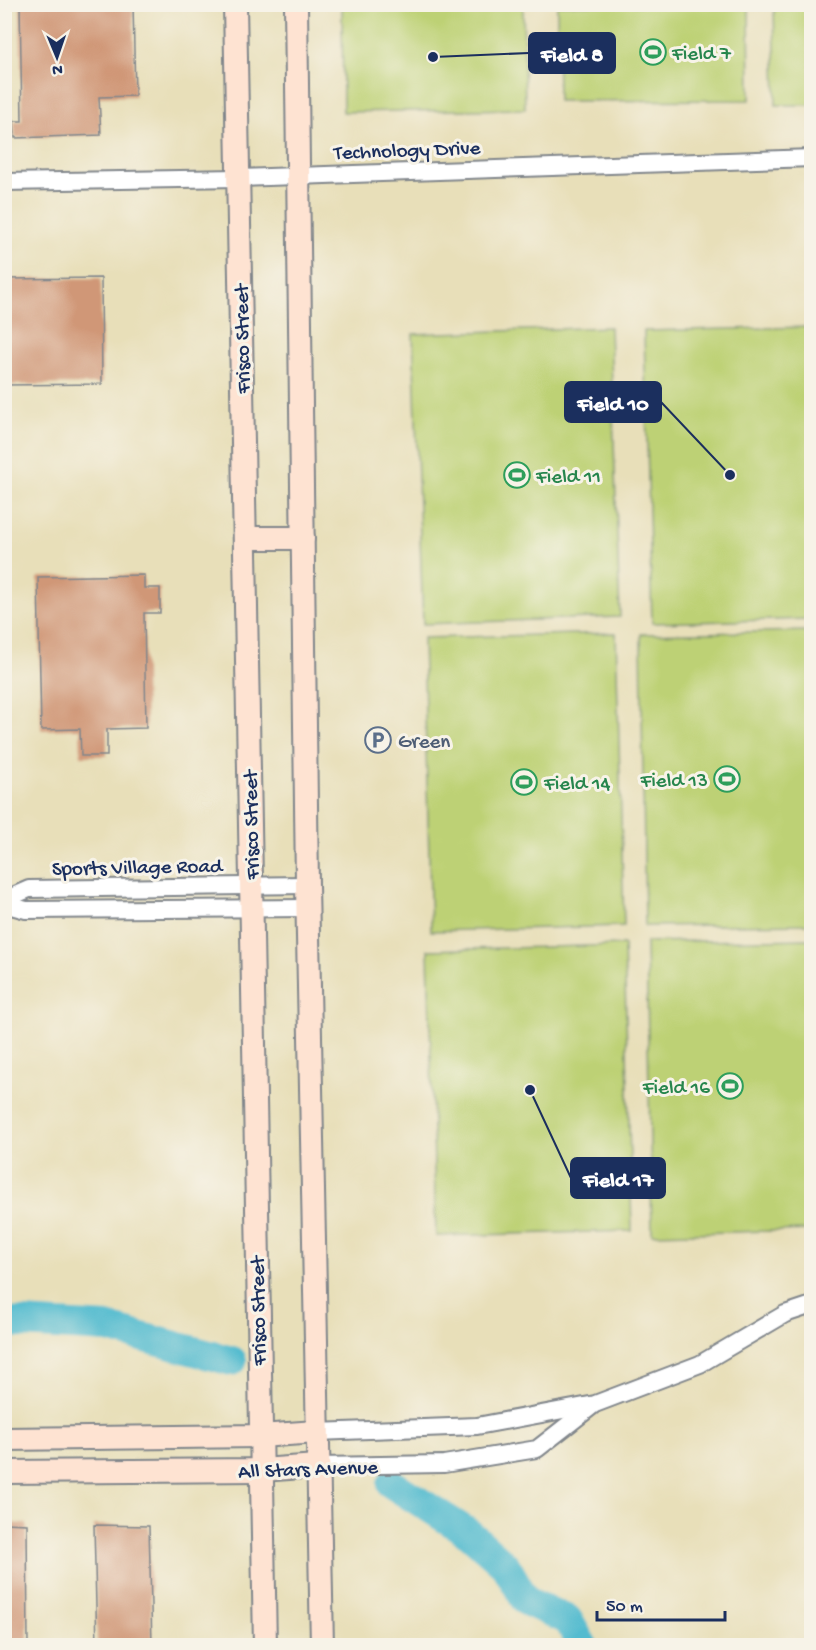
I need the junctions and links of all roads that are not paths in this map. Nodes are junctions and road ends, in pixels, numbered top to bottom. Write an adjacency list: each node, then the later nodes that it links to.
1 (235, 4): 5 (street, Frisco Street)
2 (296, 4): 4 (street)
3 (812, 158): 4 (street, Technology Drive)
4 (297, 176): 5 (street, Technology Drive); 8 (street)
5 (238, 178): 6 (street, Technology Drive); 7 (street, Frisco Street)
6 (4, 182)
7 (246, 538): 8 (street); 10 (street, Frisco Street)
8 (303, 538): 9 (street)
9 (307, 885): 10 (street, Sports Village Road); 12 (street)
10 (251, 898): 11 (street, Sports Village Road); 12 (street, Sports Village Road); 16 (street, Frisco Street)
11 (4, 902)
12 (308, 908): 15 (street)
13 (812, 1305): 14 (street, All Stars Avenue)
14 (595, 1404): 15 (street, All Stars Avenue); 18 (street, All Stars Avenue)
15 (316, 1432): 16 (street, All Stars Avenue); 18 (street)
16 (260, 1436): 17 (street, All Stars Avenue); 19 (street, Frisco Street)
17 (4, 1439)
18 (317, 1466): 19 (street, All Stars Avenue); 22 (street)
19 (261, 1470): 20 (street, All Stars Avenue); 21 (street, Frisco Street)
20 (4, 1472)
21 (265, 1646)
22 (322, 1646)

